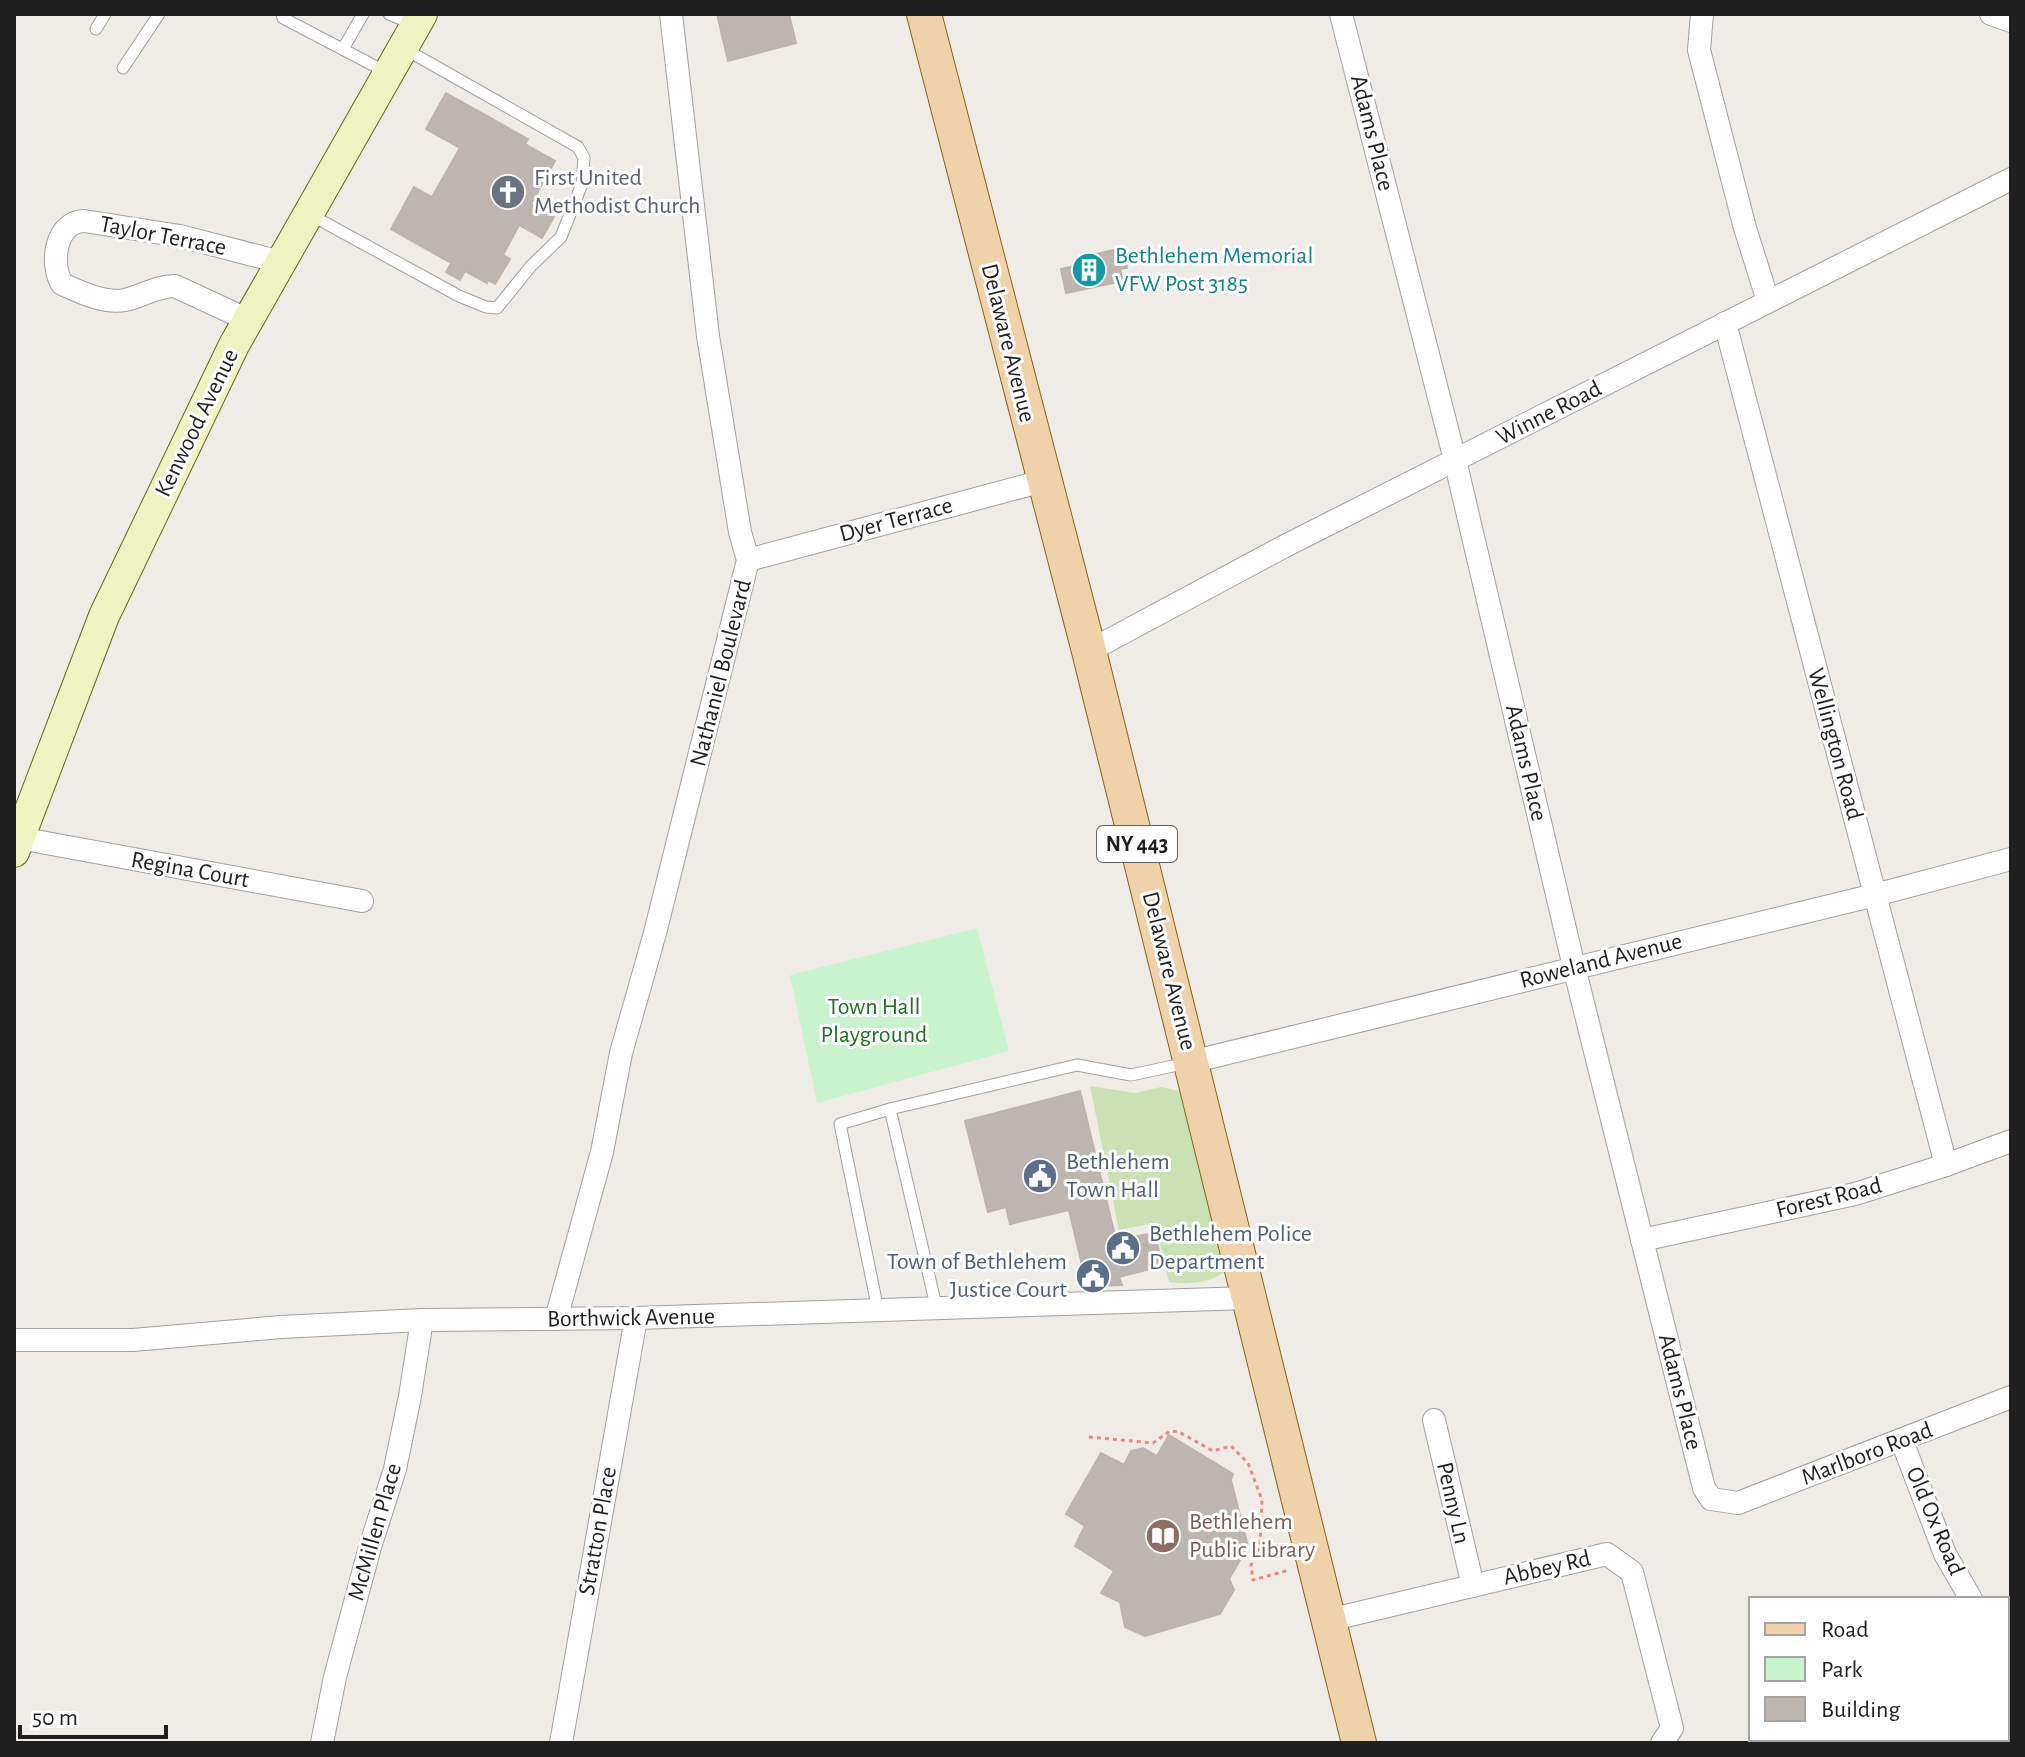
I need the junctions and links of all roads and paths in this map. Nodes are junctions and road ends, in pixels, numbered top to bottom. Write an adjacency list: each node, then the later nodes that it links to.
1 (105, 14): 11 (lane)
2 (159, 14): 14 (lane)
3 (282, 14): 13 (lane)
4 (363, 14): 13 (lane)
5 (671, 14): 23 (street, Nathaniel Boulevard)
6 (924, 14): 22 (main road, Delaware Avenue / NY 443)
7 (1341, 14): 21 (street, Adams Place)
8 (1702, 14): 18 (street)
9 (1991, 14): 10 (street)
10 (2011, 21)
11 (96, 29)
12 (404, 35): 13 (lane); 16 (main road, Kenwood Avenue); 16 (lane)
13 (343, 49)
14 (123, 68)
15 (2011, 179): 18 (street, Winne Road)
16 (308, 213): 17 (main road, Kenwood Avenue)
17 (280, 262): 19 (main road, Kenwood Avenue); 19 (street, Taylor Terrace)
18 (1768, 301): 20 (street, Winne Road)
19 (248, 320): 25 (main road, Kenwood Avenue)
20 (1725, 323): 21 (street, Winne Road); 27 (street, Wellington Road)
21 (1455, 460): 24 (street, Winne Road); 29 (street, Adams Place)
22 (1043, 481): 23 (street, Dyer Terrace); 24 (main road, Delaware Avenue / NY 443)
23 (748, 560): 39 (street, Nathaniel Boulevard)
24 (1089, 651): 30 (main road, Delaware Avenue / NY 443)
25 (16, 845): 28 (street, Regina Court)
26 (2011, 859): 27 (street, Roweland Avenue)
27 (1875, 895): 29 (street, Roweland Avenue); 33 (street, Wellington Road)
28 (362, 901)
29 (1574, 967): 30 (street, Roweland Avenue); 34 (street, Adams Place)
30 (1191, 1062): 31 (lane); 35 (main road, Delaware Avenue / NY 443)
31 (890, 1109): 36 (lane); 37 (lane)
32 (2011, 1141): 33 (street, Forest Road)
33 (1946, 1165): 34 (street, Forest Road)
34 (1642, 1240): 46 (street, Adams Place)
35 (1248, 1298): 36 (street, Borthwick Avenue); 50 (main road, Delaware Avenue / NY 443)
36 (937, 1310): 37 (street, Borthwick Avenue)
37 (878, 1311): 38 (street, Borthwick Avenue)
38 (636, 1318): 39 (street, Borthwick Avenue); 52 (street, Stratton Place)
39 (556, 1319): 40 (street, Borthwick Avenue)
40 (422, 1320): 41 (street, Borthwick Avenue); 51 (street, McMillen Place)
41 (14, 1340)
42 (2011, 1397): 45 (street, Marlboro Road)
43 (1434, 1420): 48 (street, Penny Ln)
44 (1089, 1437): 47 (path)
45 (1902, 1441): 46 (street, Marlboro Road); 49 (street, Old Ox Road)
46 (1722, 1502)
47 (1297, 1568)
48 (1473, 1586): 50 (street, Abbey Rd); 54 (street, Abbey Rd)
49 (1970, 1597)
50 (1329, 1620): 53 (main road, Delaware Avenue / NY 443)
51 (322, 1743)
52 (561, 1743)
53 (1359, 1743)
54 (1662, 1743)

